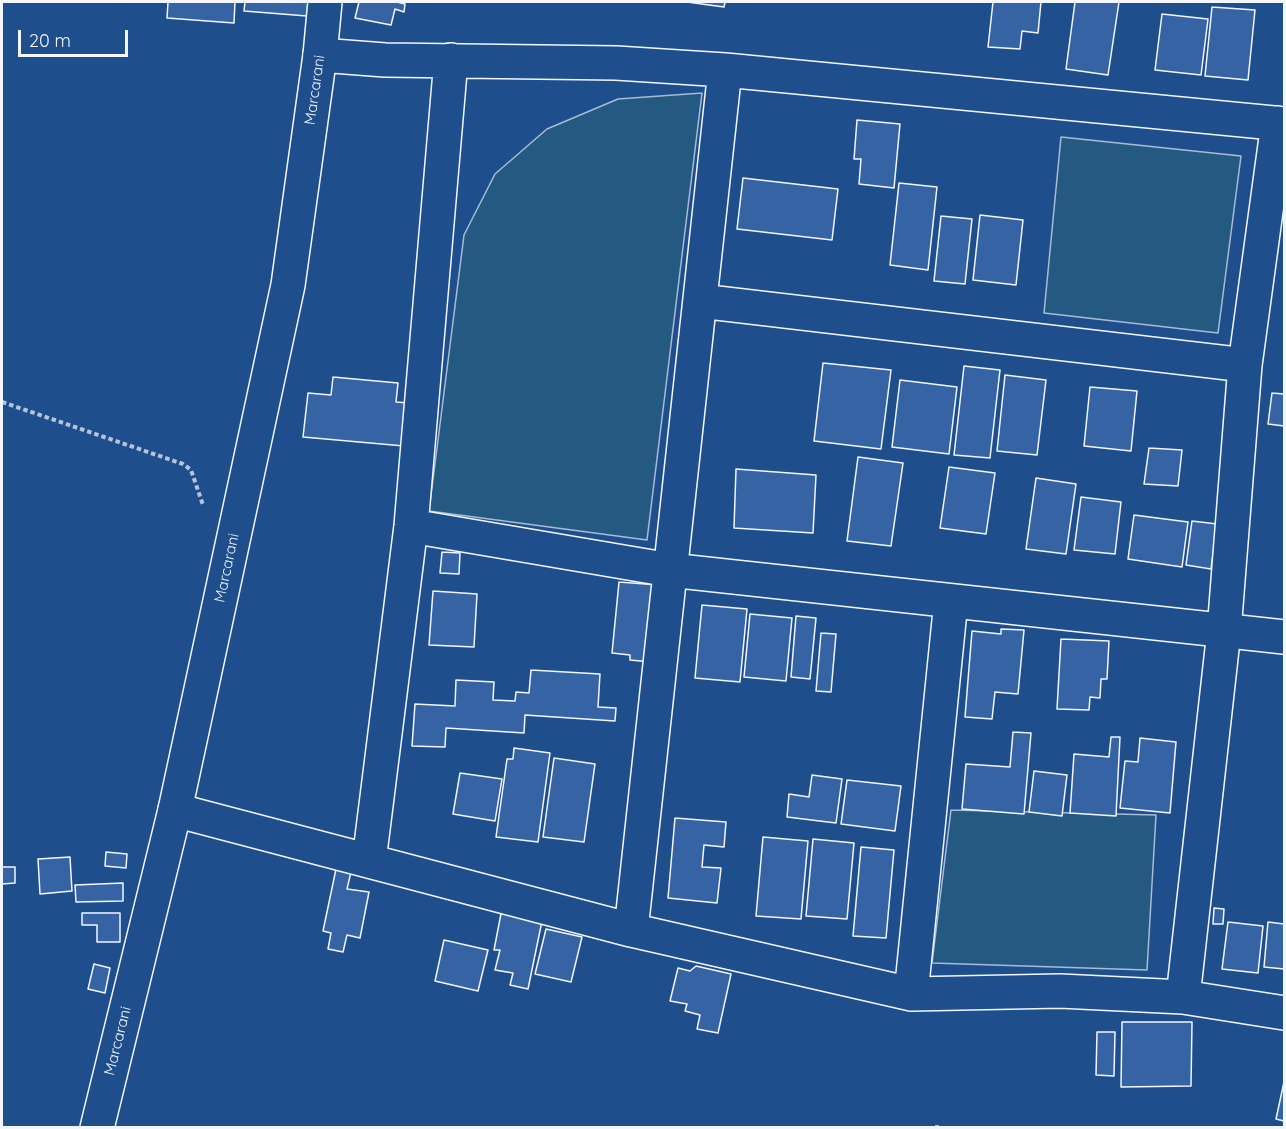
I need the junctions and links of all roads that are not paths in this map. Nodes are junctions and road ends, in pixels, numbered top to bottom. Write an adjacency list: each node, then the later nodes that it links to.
1 (325, 2): 2 (street, Marcarani)
2 (320, 55): 3 (street); 13 (street, Marcarani)
3 (451, 60): 4 (street); 8 (street)
4 (725, 70): 5 (street); 6 (street)
5 (1281, 123): 7 (street)
6 (700, 301): 7 (street); 9 (street)
7 (1245, 364): 11 (street)
8 (411, 526): 9 (street); 14 (street)
9 (670, 570): 10 (street); 15 (street)
10 (951, 601): 11 (street); 16 (street)
11 (1224, 631): 12 (street); 17 (street)
12 (1284, 637)
13 (175, 810): 14 (street); 19 (street, Marcarani)
14 (369, 861): 15 (street)
15 (631, 930): 16 (street)
16 (911, 994): 17 (street)
17 (1183, 997): 18 (street)
18 (1284, 1013)
19 (97, 1128)

